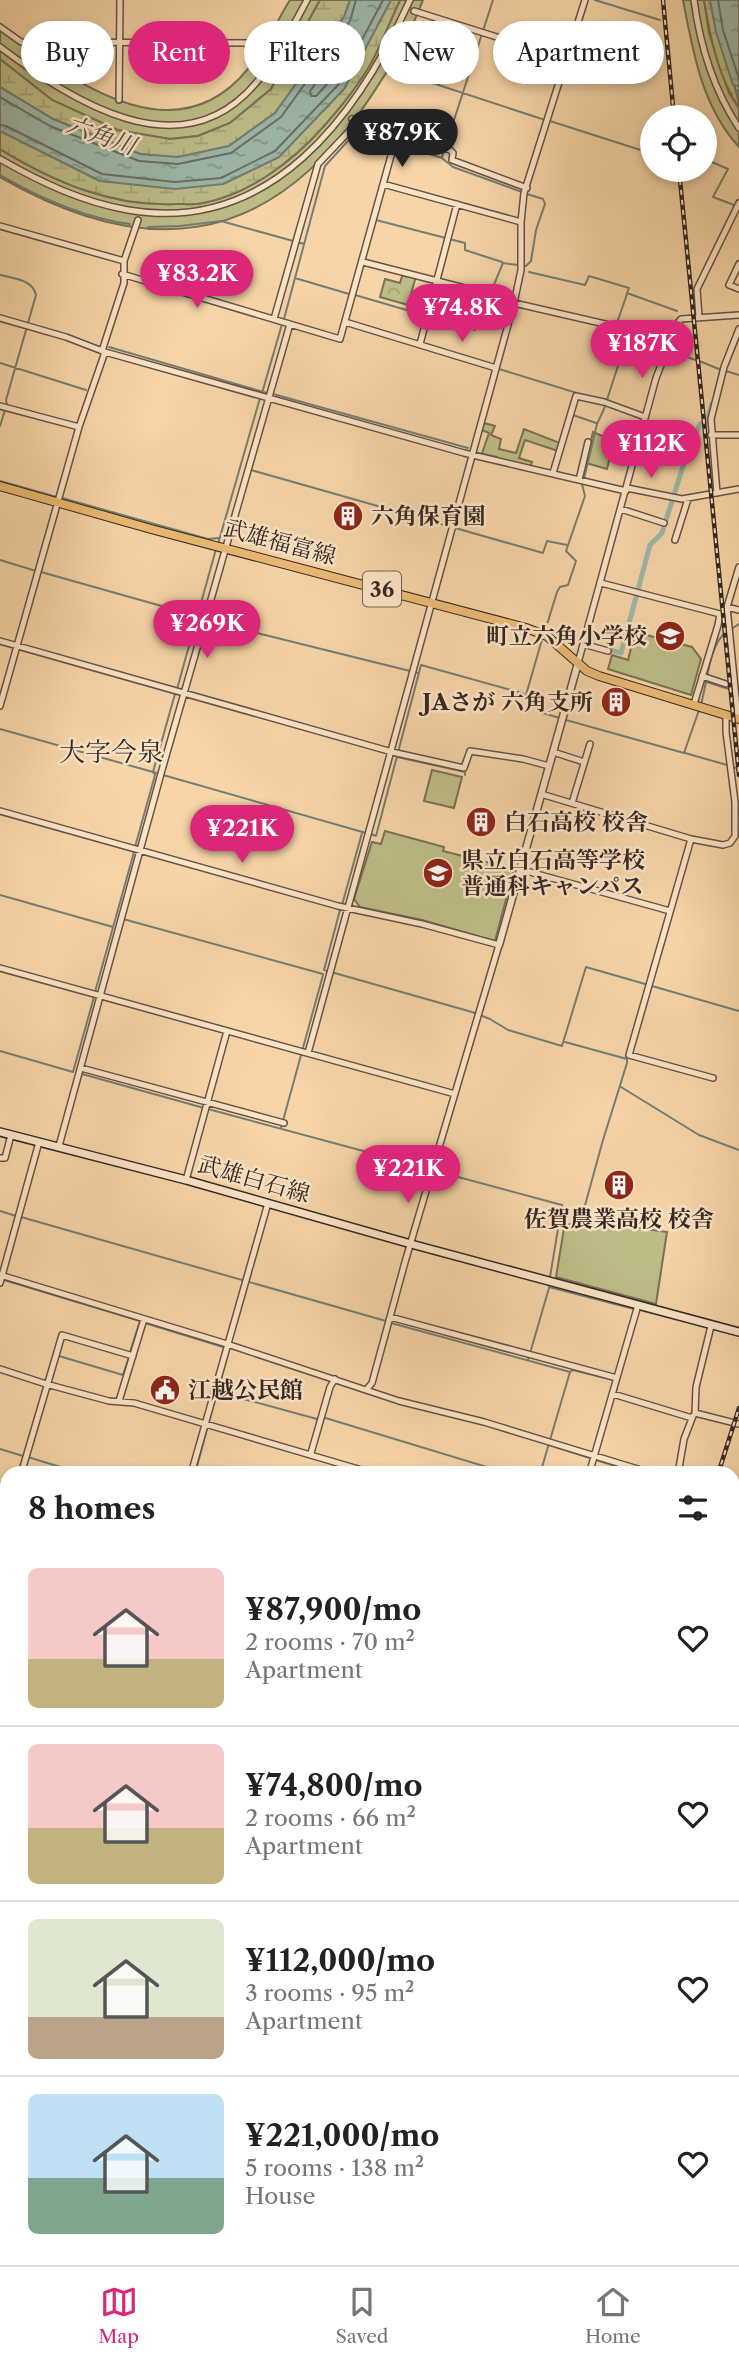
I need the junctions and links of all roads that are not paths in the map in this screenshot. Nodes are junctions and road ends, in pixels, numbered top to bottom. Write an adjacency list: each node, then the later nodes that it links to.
1 (120, 0): 10 (street)
2 (307, 0): 12 (street)
3 (410, 0): 17 (street)
4 (585, 0): 7 (street)
5 (694, 0): 15 (street)
6 (414, 11): 9 (street)
7 (579, 21)
8 (0, 27): 10 (street)
9 (493, 35)
10 (120, 42): 11 (street); 14 (street)
11 (244, 43)
12 (0, 47)
13 (559, 84): 19 (street)
14 (119, 100)
15 (739, 128)
16 (397, 136): 18 (street); 19 (street); 37 (street)
17 (0, 159)
18 (383, 184): 20 (street); 28 (street)
19 (526, 190): 24 (street)
20 (457, 204): 24 (street); 31 (street)
21 (738, 205): 23 (street)
22 (138, 220): 27 (street)
23 (731, 220): 25 (street); 35 (street)
24 (520, 222): 33 (street)
25 (739, 224)
26 (0, 226): 27 (street)
27 (124, 261): 30 (street)
28 (363, 262): 31 (street); 38 (street)
29 (739, 264): 32 (street)
30 (122, 274): 37 (street); 42 (street)
31 (438, 281): 33 (street); 40 (street)
32 (739, 289)
33 (514, 303): 41 (street); 43 (street)
34 (739, 315): 35 (street)
35 (699, 317): 41 (street)
36 (0, 318): 42 (street)
37 (282, 322): 38 (street); 44 (street)
38 (345, 322): 40 (street)
39 (739, 329): 48 (street)
40 (420, 344): 43 (street)
41 (667, 348): 46 (street)
42 (103, 352): 44 (street); 47 (street)
43 (496, 368): 51 (street)
44 (266, 396): 51 (street); 63 (street)
45 (2, 408): 47 (street)
46 (645, 417): 52 (street); 56 (street)
47 (79, 427): 58 (street)
48 (711, 435): 49 (street); 57 (street)
49 (739, 435)
50 (588, 442): 53 (street)
51 (473, 455): 52 (street); 66 (street)
52 (554, 473): 53 (street)
53 (583, 481): 56 (street)
54 (0, 486): 58 (main road, 武雄福富線 / 36)
55 (739, 488): 57 (street)
56 (626, 490): 59 (street); 60 (street)
57 (717, 493): 59 (street)
58 (58, 499): 63 (main road, 武雄福富線 / 36); 71 (street)
59 (688, 499): 62 (street)
60 (621, 509): 61 (street); 65 (street)
61 (664, 523)
62 (675, 540)
63 (220, 547): 66 (main road, 武雄福富線 / 36); 77 (street)
64 (739, 567): 67 (street)
65 (601, 583): 70 (street); 74 (street)
66 (431, 602): 73 (main road, 武雄福富線 / 36); 84 (street)
67 (727, 607): 68 (street); 76 (street)
68 (739, 610)
69 (0, 641): 71 (street)
70 (583, 641): 72 (street); 73 (street)
71 (17, 646): 77 (street); 79 (street)
72 (608, 651)
73 (578, 663): 78 (main road, 武雄福富線 / 36); 83 (street)
74 (706, 677): 75 (street); 78 (street)
75 (726, 684)
76 (736, 690): 81 (street)
77 (179, 692): 84 (street); 91 (street)
78 (698, 705): 80 (main road, 武雄福富線 / 36)
79 (0, 706)
80 (726, 714): 81 (main road, 武雄福富線 / 36); 90 (street)
81 (739, 718)
82 (590, 744): 85 (street)
83 (553, 752): 85 (street); 86 (street)
84 (396, 753): 86 (street); 93 (street)
85 (584, 762): 88 (street)
86 (549, 766): 87 (street)
87 (541, 793): 88 (street); 92 (street)
88 (572, 803): 90 (street)
89 (0, 811): 91 (street)
90 (691, 839): 94 (street)
91 (136, 849): 93 (street); 97 (street)
92 (519, 869): 94 (street); 95 (street)
93 (343, 907): 95 (street); 99 (street)
94 (670, 912): 101 (street)
95 (499, 945): 102 (street)
96 (0, 968): 97 (street)
97 (96, 994): 98 (street); 100 (street)
98 (227, 1031): 99 (street); 103 (street)
99 (304, 1052): 102 (street)
100 (81, 1068): 103 (street); 108 (street)
101 (713, 1077)
102 (455, 1094): 112 (street)
103 (208, 1102): 104 (street); 110 (street)
104 (282, 1123)
105 (0, 1132): 106 (main road, 武雄白石線)
106 (11, 1135): 107 (main road, 武雄白石線); 109 (street)
107 (39, 1142): 108 (main road, 武雄白石線); 113 (street)
108 (59, 1146): 110 (main road, 武雄白石線)
109 (0, 1158)
110 (186, 1180): 111 (main road, 武雄白石線)
111 (268, 1203): 112 (main road, 武雄白石線); 119 (street)
112 (411, 1244): 114 (main road, 武雄白石線); 116 (street)
113 (1, 1278): 115 (street)
114 (638, 1308): 117 (main road, 武雄白石線); 123 (street)
115 (143, 1321): 119 (street); 120 (street)
116 (389, 1321): 123 (street); 125 (street)
117 (710, 1328): 118 (main road, 武雄白石線); 128 (street)
118 (739, 1332)
119 (226, 1347): 122 (street); 130 (street)
120 (131, 1355): 124 (street); 127 (street)
121 (0, 1369): 124 (street)
122 (335, 1379): 125 (street); 131 (street)
123 (617, 1380): 126 (street)
124 (46, 1384): 127 (street); 133 (street)
125 (366, 1389): 132 (street)
126 (614, 1394): 128 (street); 132 (street)
127 (119, 1401): 130 (street)
128 (693, 1415): 129 (street); 138 (street)
129 (739, 1424)
130 (206, 1425): 131 (street); 134 (street)
131 (311, 1453): 135 (street)
132 (594, 1458): 136 (street); 137 (street)
133 (23, 1466)
134 (193, 1466)
135 (351, 1466)
136 (592, 1466)
137 (624, 1466)
138 (679, 1466)

